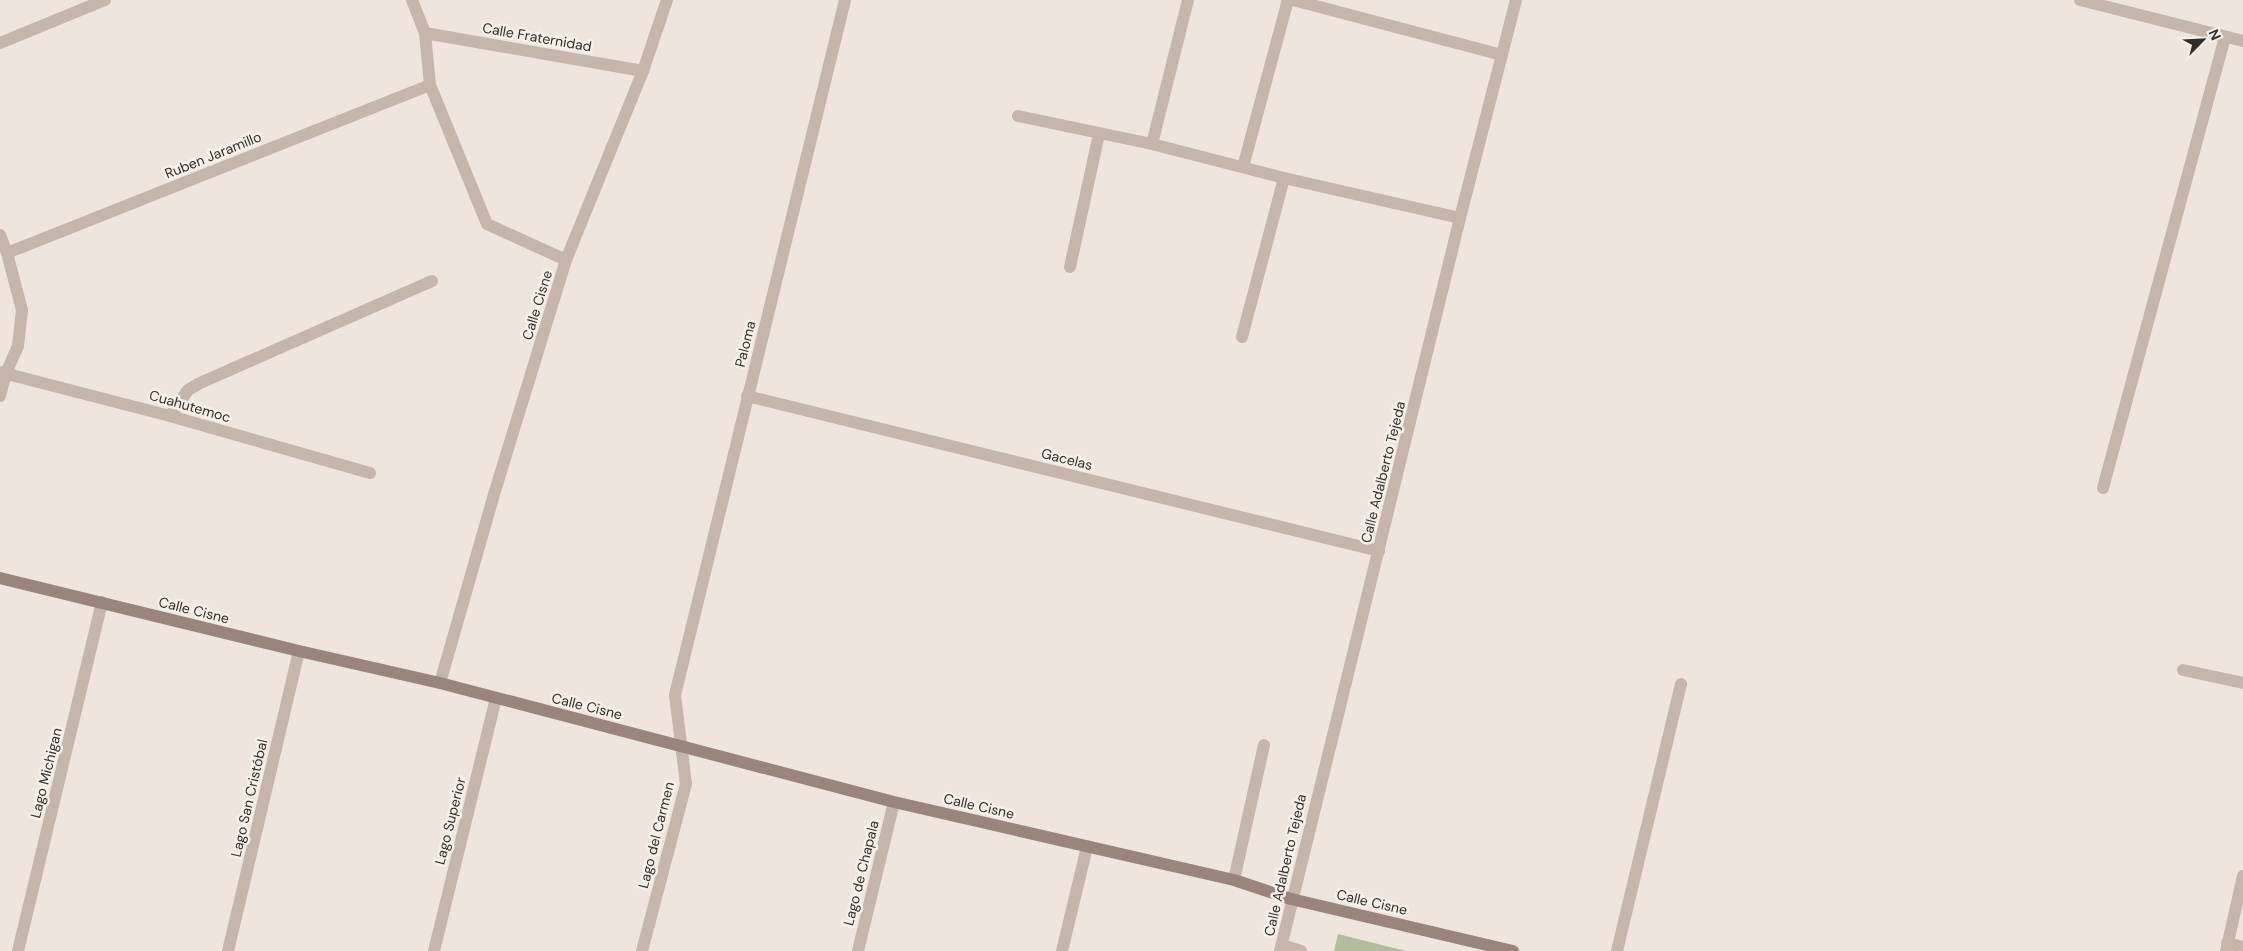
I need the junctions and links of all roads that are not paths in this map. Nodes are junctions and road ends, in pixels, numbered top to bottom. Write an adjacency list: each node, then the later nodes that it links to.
1 (105, 0): 13 (street)
2 (412, 0): 10 (street)
3 (667, 0): 15 (street, Calle Cisne)
4 (845, 0): 31 (street, Paloma)
5 (1188, 0): 19 (street)
6 (1288, 0): 20 (street)
7 (1293, 0): 14 (street)
8 (1516, 0): 14 (street, Calle Adalberto Tejeda)
9 (2080, 0): 11 (street)
10 (425, 33): 15 (street, Calle Fraternidad); 16 (street)
11 (2225, 37): 12 (street); 34 (street)
12 (2243, 41)
13 (0, 43)
14 (1502, 55): 22 (street, Calle Adalberto Tejeda)
15 (643, 71): 25 (street, Calle Cisne)
16 (430, 85): 24 (street, Ruben Jaramillo); 25 (street)
17 (1018, 116): 18 (street)
18 (1099, 134): 19 (street); 26 (street)
19 (1152, 144): 20 (street)
20 (1243, 167): 21 (street)
21 (1284, 178): 22 (street); 28 (street)
22 (1460, 218): 35 (street, Calle Adalberto Tejeda)
23 (0, 235): 24 (street)
24 (7, 253): 29 (street)
25 (566, 260): 40 (street, Calle Cisne)
26 (1070, 267)
27 (432, 281): 32 (street)
28 (1242, 337)
29 (3, 373): 30 (street); 32 (street, Cuahutemoc)
30 (0, 396)
31 (747, 396): 35 (street, Gacelas); 43 (street, Paloma)
32 (170, 416): 33 (street, Cuahutemoc)
33 (370, 474)
34 (2103, 488)
35 (1379, 551): 51 (street, Calle Adalberto Tejeda)
36 (0, 578): 37 (street, Calle Cisne)
37 (102, 602): 38 (street, Calle Cisne); 55 (street, Lago Michigan)
38 (299, 651): 40 (street, Calle Cisne); 56 (street, Lago San Cristóbal)
39 (2183, 670): 41 (street)
40 (440, 683): 44 (street, Calle Cisne)
41 (2243, 683)
42 (1681, 684): 63 (street)
43 (675, 695): 45 (street, Lago del Carmen)
44 (496, 698): 45 (street, Calle Cisne); 57 (street, Lago Superior)
45 (682, 745): 47 (street, Calle Cisne); 58 (street, Lago del Carmen)
46 (1264, 745): 50 (street)
47 (894, 802): 48 (street, Calle Cisne); 59 (street, Lago de Chapala)
48 (1087, 847): 50 (street, Calle Cisne); 60 (street)
49 (2243, 876): 52 (street)
50 (1234, 880): 51 (street, Calle Cisne)
51 (1291, 899): 54 (street, Calle Adalberto Tejeda); 62 (street, Calle Cisne)
52 (2226, 947): 53 (street)
53 (2243, 947)
54 (1281, 948): 61 (street)
55 (18, 951)
56 (228, 951)
57 (434, 951)
58 (642, 951)
59 (858, 951)
60 (1062, 951)
61 (1301, 951)
62 (1513, 951)
63 (1617, 951)

